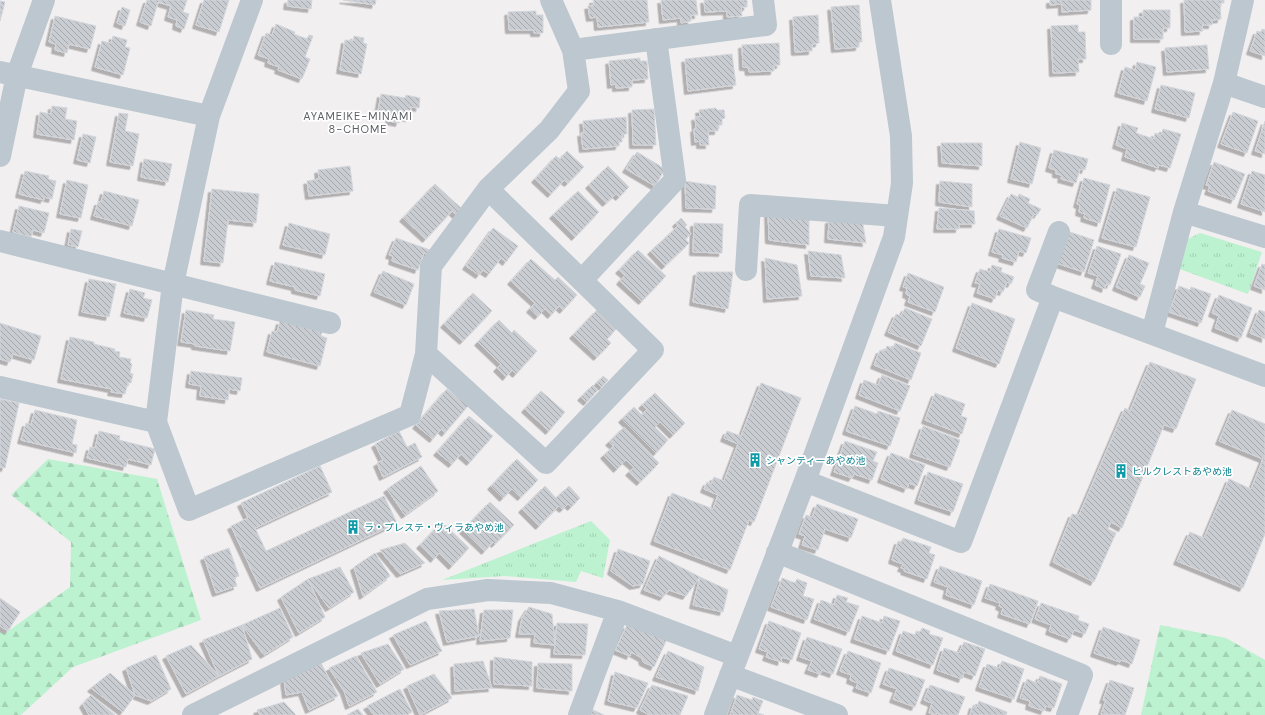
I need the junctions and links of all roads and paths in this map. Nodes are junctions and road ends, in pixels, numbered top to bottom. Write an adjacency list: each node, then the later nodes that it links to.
1 (44, 0): 11 (street)
2 (252, 0): 14 (street)
3 (551, 0): 10 (street)
4 (763, 0): 8 (street)
5 (880, 0): 18 (street)
6 (1111, 0): 9 (street)
7 (1243, 0): 12 (street)
8 (656, 39): 10 (street); 23 (street)
9 (1111, 44)
10 (573, 50): 16 (street)
11 (9, 73): 14 (street); 15 (street)
12 (1224, 83): 13 (street); 17 (street)
13 (1265, 98)
14 (209, 116): 24 (street)
15 (0, 156)
16 (488, 189): 23 (street); 28 (street)
17 (1184, 212): 20 (street); 27 (street)
18 (897, 216): 22 (street); 32 (street)
19 (1059, 232): 25 (street)
20 (1265, 237)
21 (0, 241): 24 (street)
22 (746, 270)
23 (582, 280): 28 (street)
24 (173, 284): 26 (street); 31 (street)
25 (1053, 297): 27 (street); 32 (street)
26 (330, 323)
27 (1152, 333): 29 (street)
28 (426, 354): 31 (street)
29 (1265, 376)
30 (0, 387): 31 (street)
31 (156, 422)
32 (805, 481): 33 (street)
33 (777, 552): 35 (street); 40 (street)
34 (618, 611): 35 (street); 36 (street); 37 (street)
35 (733, 665): 38 (street); 39 (street)
36 (194, 715)
37 (579, 715)
38 (715, 715)
39 (837, 715)
40 (1067, 715)

